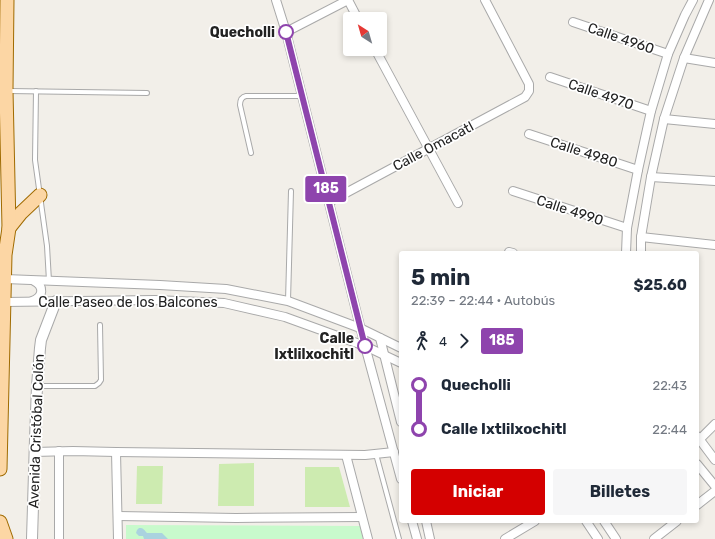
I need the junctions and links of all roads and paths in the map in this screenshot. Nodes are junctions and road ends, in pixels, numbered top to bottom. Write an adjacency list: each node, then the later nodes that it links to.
1 (7, 0): 15 (main road)
2 (276, 0): 9 (street)
3 (348, 0): 7 (street); 9 (street)
4 (485, 0): 23 (street, Calle Omacatl)
5 (692, 0): 10 (street)
6 (709, 0): 12 (street)
7 (354, 12)
8 (573, 22): 10 (street, Calle 4960)
9 (286, 32): 18 (street)
10 (668, 54): 19 (street)
11 (379, 56): 23 (street)
12 (684, 58): 13 (street); 20 (street)
13 (715, 63)
14 (550, 77): 19 (street, Calle 4970)
15 (6, 90): 16 (lane); 33 (main road)
16 (36, 91): 17 (lane); 30 (lane)
17 (147, 93)
18 (302, 96): 24 (lane); 31 (street)
19 (651, 111): 25 (street)
20 (664, 119): 21 (street); 26 (street)
21 (715, 124)
22 (529, 134): 25 (street, Calle 4980)
23 (429, 148): 31 (street, Calle Omacatl); 32 (street)
24 (250, 153)
25 (638, 170): 34 (street)
26 (651, 177): 27 (street); 35 (street)
27 (715, 181)
28 (291, 191): 43 (lane)
29 (513, 191): 34 (street, Calle 4990)
30 (40, 195): 33 (main road); 41 (lane)
31 (329, 202): 47 (street)
32 (458, 203)
33 (9, 228): 39 (main road)
34 (627, 228): 37 (street)
35 (641, 237): 36 (street); 38 (street)
36 (715, 245)
37 (626, 251)
38 (641, 251)
39 (5, 279): 40 (street, Calle Paseo de los Balcones); 44 (main road)
40 (34, 281): 41 (street, Calle Paseo de los Balcones); 42 (street)
41 (49, 281): 43 (street, Calle Paseo de los Balcones)
42 (32, 301): 44 (street, Calle Paseo de los Balcones); 45 (street, Calle Paseo de los Balcones)
43 (288, 301): 47 (street, Calle Paseo de los Balcones)
44 (5, 302): 66 (main road)
45 (56, 302): 49 (street, Calle Paseo de los Balcones); 53 (street, Avenida Cristóbal Colón)
46 (100, 325): 53 (lane)
47 (360, 328): 48 (street, Calle Paseo de los Balcones); 49 (street)
48 (380, 338): 50 (street, Calle Paseo de los Balcones); 51 (street)
49 (365, 346): 51 (street, Calle Paseo de los Balcones); 61 (street)
50 (399, 347)
51 (384, 355): 52 (street, Calle Paseo de los Balcones); 54 (street)
52 (399, 363)
53 (37, 386): 59 (street, Avenida Cristóbal Colón)
54 (399, 414)
55 (715, 424): 56 (street)
56 (699, 437)
57 (699, 439): 64 (street)
58 (59, 450): 59 (street); 60 (street); 82 (street)
59 (34, 452): 81 (street, Avenida Cristóbal Colón)
60 (116, 452): 62 (street); 71 (street)
61 (394, 452): 63 (street); 67 (street)
62 (346, 454): 63 (street); 72 (street)
63 (375, 454): 85 (lane)
64 (715, 460)
65 (699, 466): 68 (street)
66 (0, 469)
67 (399, 470)
68 (715, 486)
69 (715, 491): 70 (street)
70 (699, 503)
71 (118, 516): 72 (street); 83 (street)
72 (362, 517): 84 (street)
73 (0, 522): 80 (main road)
74 (413, 523): 86 (street)
75 (426, 523): 87 (street)
76 (532, 523): 88 (street)
77 (587, 523): 89 (street)
78 (605, 523): 90 (street)
79 (674, 523): 91 (street)
80 (6, 539)
81 (32, 539)
82 (59, 539)
83 (118, 539)
84 (368, 539)
85 (399, 539)
86 (417, 539)
87 (430, 539)
88 (504, 539)
89 (598, 539)
90 (616, 539)
91 (654, 539)

